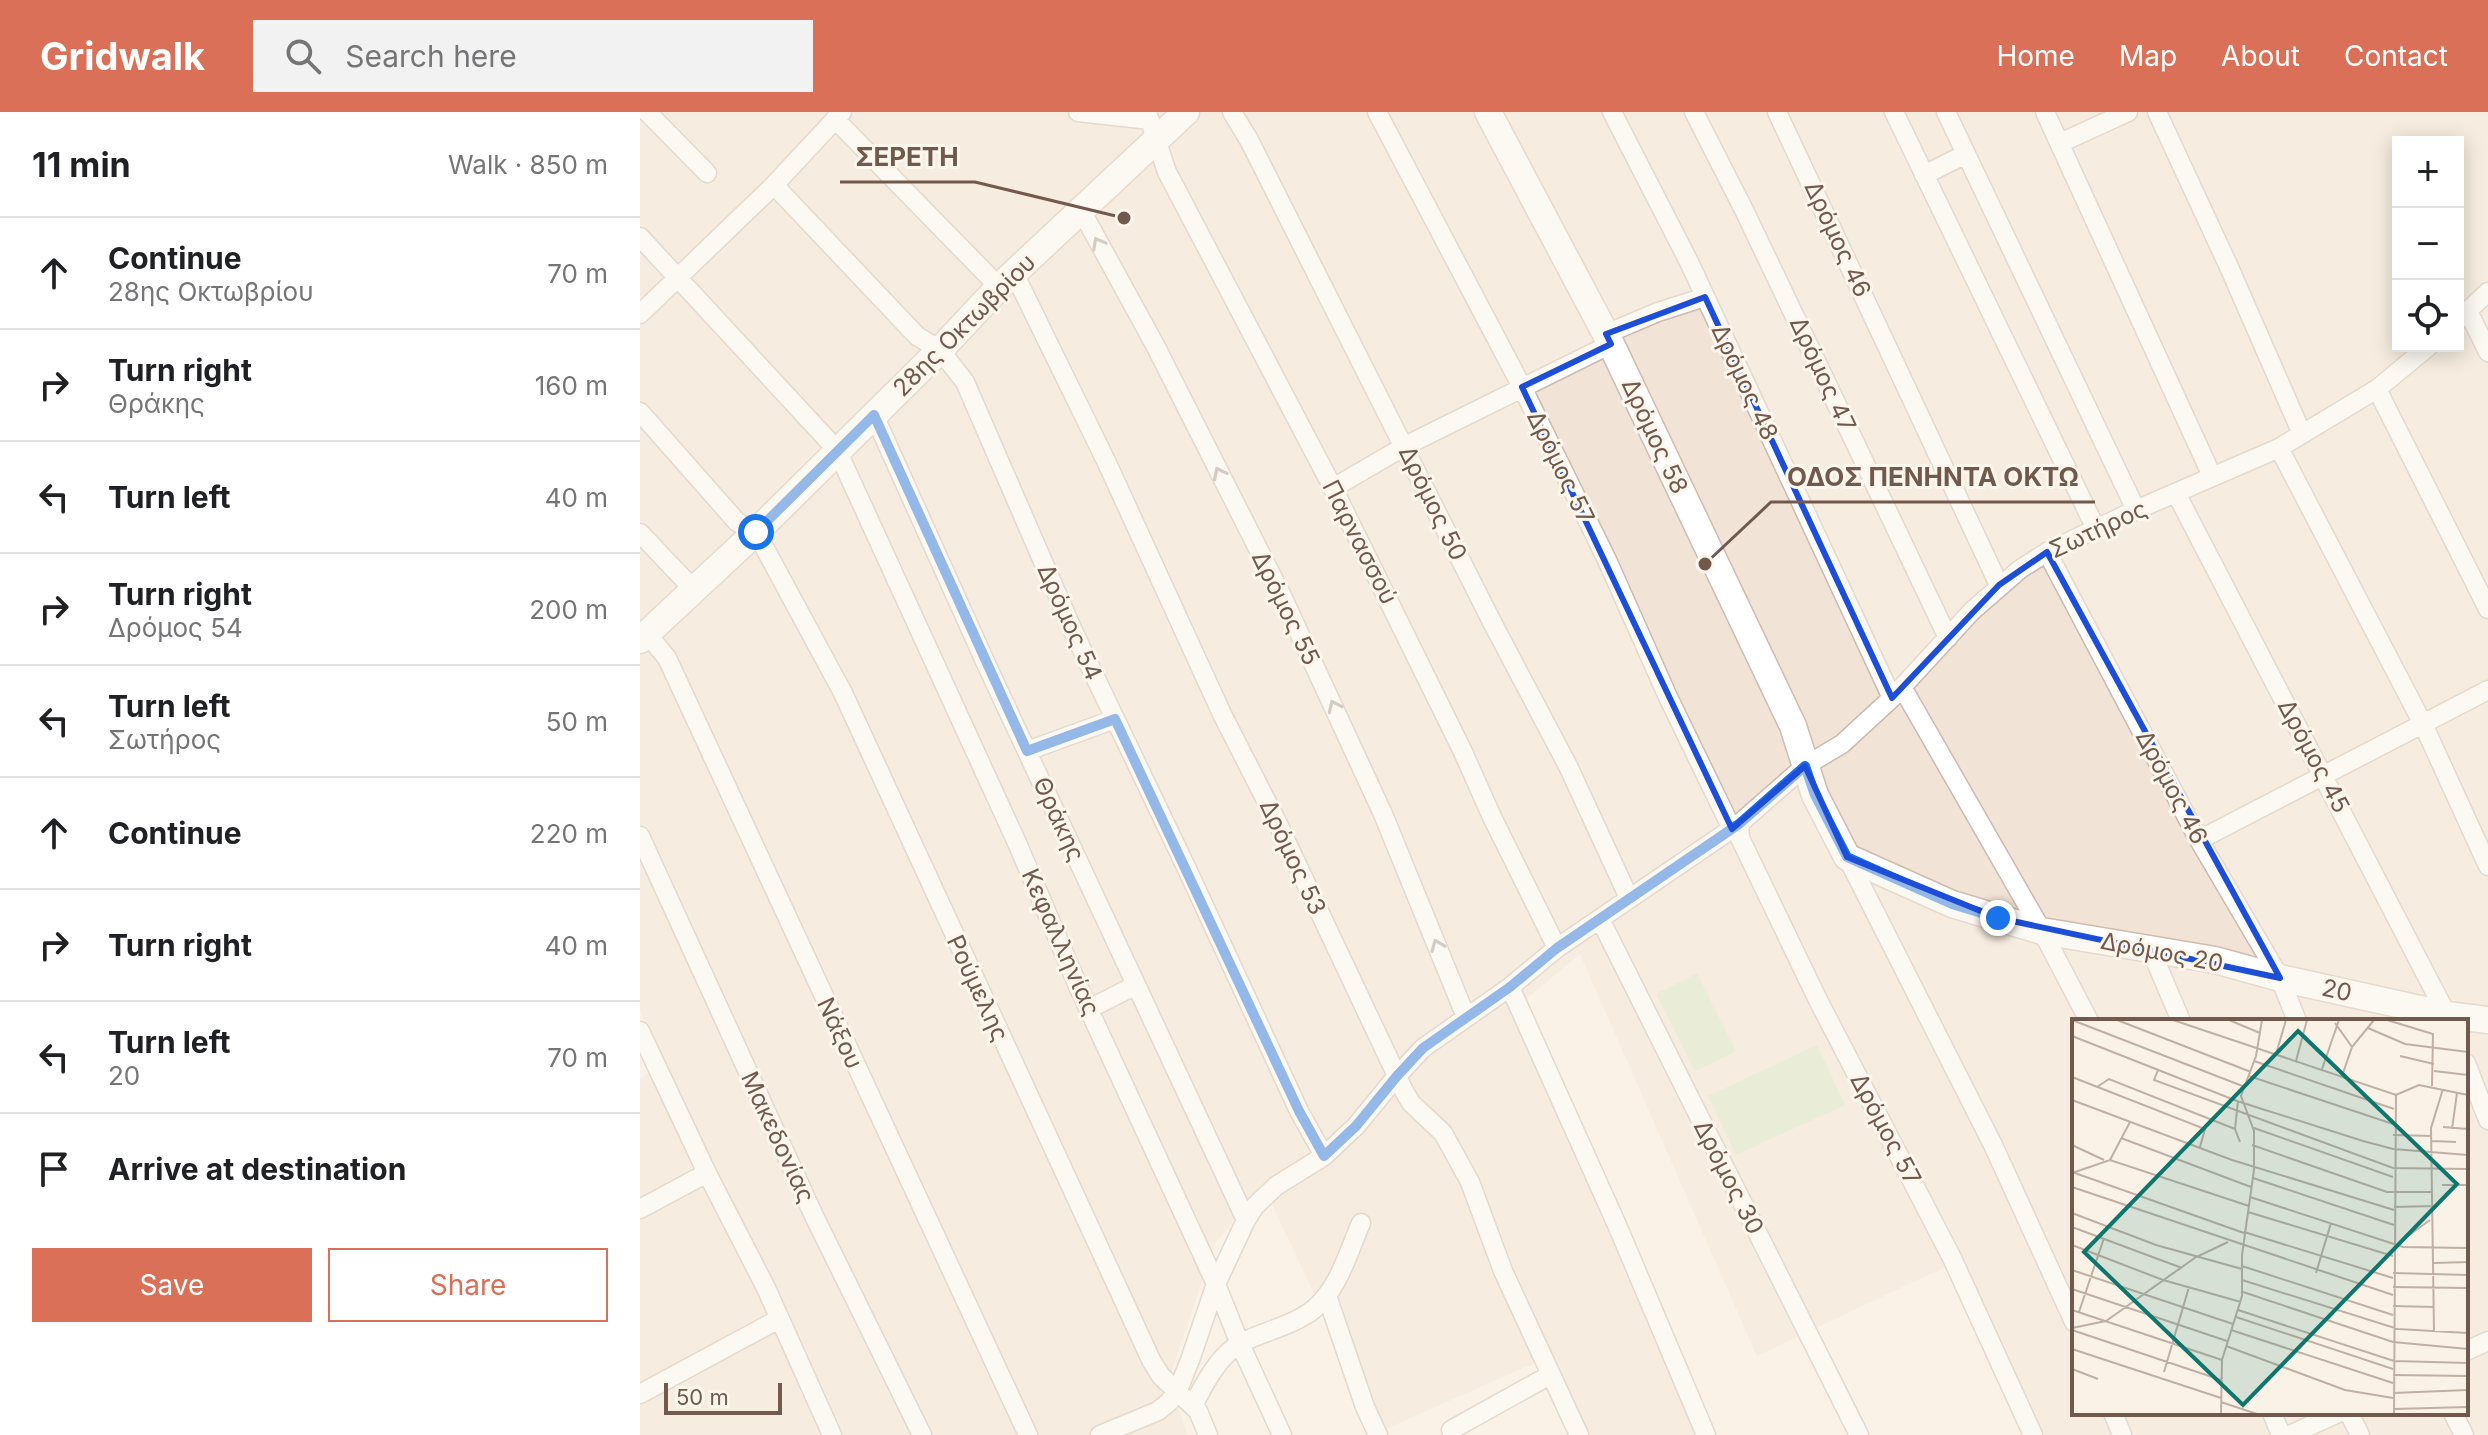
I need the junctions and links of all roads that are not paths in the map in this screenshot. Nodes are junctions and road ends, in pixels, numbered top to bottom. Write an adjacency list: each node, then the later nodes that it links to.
1 (647, 112): 19 (street)
2 (1078, 112): 16 (street)
3 (1186, 112): 16 (street, 28ης Οκτωβρίου)
4 (1232, 112): 40 (street, Δρόμος 50)
5 (1377, 112): 35 (street, Δρόμος 57)
6 (1488, 112): 31 (street, Δρόμος 58)
7 (1612, 112): 27 (street, Δρόμος 48)
8 (1694, 112): 55 (street, Δρόμος 47)
9 (1777, 112): 51 (street, Δρόμος 46)
10 (1894, 112): 20 (street)
11 (1946, 112): 18 (street)
12 (2045, 112): 17 (street)
13 (2128, 112): 17 (street)
14 (2157, 112): 39 (street)
15 (838, 116): 21 (street); 25 (street, Δρόμος 53)
16 (1151, 124): 22 (street, 28ης Οκτωβρίου); 44 (street, Παρνασσού)
17 (2060, 143): 43 (street)
18 (1966, 154): 20 (street); 46 (street)
19 (707, 173)
20 (1924, 175): 47 (street)
21 (774, 185): 24 (street); 32 (street, Δρόμος 54)
22 (1081, 210): 25 (street, 28ης Οκτωβρίου); 77 (street, Δρόμος 55, one-way to 22)
23 (640, 237): 24 (street, Κεφαλληνίας)
24 (679, 277): 28 (street); 42 (street, Κεφαλληνίας)
25 (1006, 280): 32 (street, 28ης Οκτωβρίου); 86 (street, Δρόμος 53)
26 (2488, 292): 29 (street)
27 (1705, 297): 31 (street); 57 (street, Δρόμος 48)
28 (640, 314)
29 (2464, 315)
30 (2464, 317): 34 (street)
31 (1608, 339): 35 (street); 61 (street, Δρόμος 58)
32 (940, 350): 38 (street, 28ης Οκτωβρίου); 58 (street, Δρόμος 54)
33 (2422, 352): 36 (street, Σωτήρος)
34 (2488, 352)
35 (1522, 387): 40 (street); 63 (street, Δρόμος 57)
36 (2377, 389): 39 (street, Σωτήρος); 53 (street)
37 (640, 412): 48 (street)
38 (874, 415): 42 (street, 28ης Οκτωβρίου); 60 (street, Θράκης)
39 (2302, 434): 41 (street, Σωτήρος)
40 (1405, 446): 44 (street); 68 (street, Δρόμος 50)
41 (2279, 448): 43 (street, Σωτήρος); 59 (street)
42 (837, 450): 48 (street, 28ης Οκτωβρίου); 76 (street, Κεφαλληνίας)
43 (2212, 476): 45 (street, Σωτήρος)
44 (1333, 488): 71 (street, Παρνασσού)
45 (2176, 493): 46 (street, Σωτήρος); 62 (street, Δρόμος 45)
46 (2136, 510): 47 (street, Σωτήρος)
47 (2096, 529): 50 (street, Σωτήρος)
48 (756, 532): 52 (street, 28ης Οκτωβρίου); 101 (street, Ρούμελης)
49 (640, 533): 52 (street)
50 (2047, 552): 51 (street, Σωτήρος); 65 (street, Δρόμος 46)
51 (1999, 585): 55 (street, Σωτήρος)
52 (695, 591): 54 (street, 28ης Οκτωβρίου)
53 (2488, 609)
54 (643, 637): 112 (street, Νάξου)
55 (1948, 638): 57 (street, Σωτήρος)
56 (2488, 690): 59 (street)
57 (1897, 692): 61 (street, Σωτήρος); 70 (street, Δρόμος 48)
58 (1115, 719): 60 (street); 88 (street, Δρόμος 54)
59 (2423, 724): 62 (street); 67 (street)
60 (1027, 751): 74 (street, Θράκης)
61 (1805, 766): 63 (street, Σωτήρος); 66 (street, Δρόμος 58)
62 (2325, 776): 65 (street); 78 (street, Δρόμος 45)
63 (1736, 826): 68 (street, Σωτήρος); 120 (street, Δρόμος 57)
64 (640, 836): 111 (street, Μακεδονίας)
65 (2199, 840): 73 (street, Δρόμος 46)
66 (1847, 857): 70 (street); 95 (street)
67 (2488, 866)
68 (1629, 898): 69 (street, Σωτήρος)
69 (1600, 919): 71 (street, Σωτήρος); 119 (street, Δρόμος 30)
70 (2042, 931): 72 (street, Δρόμος 20); 79 (street, Δρόμος 48)
71 (1557, 948): 75 (street, Σωτήρος)
72 (2150, 948): 73 (street, Δρόμος 20); 80 (street)
73 (2280, 978): 78 (street, 20); 81 (street, Δρόμος 46)
74 (1136, 985): 76 (street); 91 (street, Θράκης)
75 (1510, 987): 77 (street, Σωτήρος); 118 (street)
76 (1089, 1009): 93 (street, Κεφαλληνίας)
77 (1466, 1017): 86 (street, Σωτήρος)
78 (2448, 1018): 82 (street, 20)
79 (2088, 1019)
80 (2180, 1019)
81 (2296, 1019)
82 (2488, 1020)
83 (640, 1031): 84 (street)
84 (646, 1061): 89 (street)
85 (2468, 1068): 87 (street)
86 (1397, 1076): 88 (street); 100 (street, Δρόμος 53)
87 (2488, 1120)
88 (1324, 1156): 91 (street)
89 (707, 1173): 90 (street); 96 (street)
90 (640, 1209)
91 (1246, 1220): 93 (street)
92 (1361, 1223): 94 (street)
93 (1216, 1284): 98 (street, Κεφαλληνίας); 101 (street)
94 (1327, 1296): 98 (street); 116 (street)
95 (2072, 1318)
96 (779, 1319): 102 (street); 110 (street)
97 (2488, 1341): 99 (street)
98 (1240, 1344): 103 (street); 115 (street, Κεφαλληνίας)
99 (2468, 1350)
100 (1550, 1375): 109 (street); 117 (street, Δρόμος 53)
101 (1178, 1390): 103 (street, Ρούμελης); 113 (street)
102 (640, 1394)
103 (1193, 1406): 114 (street, Ρούμελης)
104 (2114, 1415): 121 (street)
105 (2273, 1415): 122 (street)
106 (2334, 1415): 123 (street)
107 (2350, 1415): 124 (street)
108 (2454, 1415): 125 (street)
109 (1450, 1433)
110 (831, 1435)
111 (922, 1435)
112 (1028, 1435)
113 (1102, 1435)
114 (1208, 1435)
115 (1282, 1435)
116 (1378, 1435)
117 (1579, 1435)
118 (1706, 1435)
119 (1859, 1435)
120 (2033, 1435)
121 (2122, 1435)
122 (2281, 1435)
123 (2290, 1435)
124 (2360, 1435)
125 (2464, 1435)

